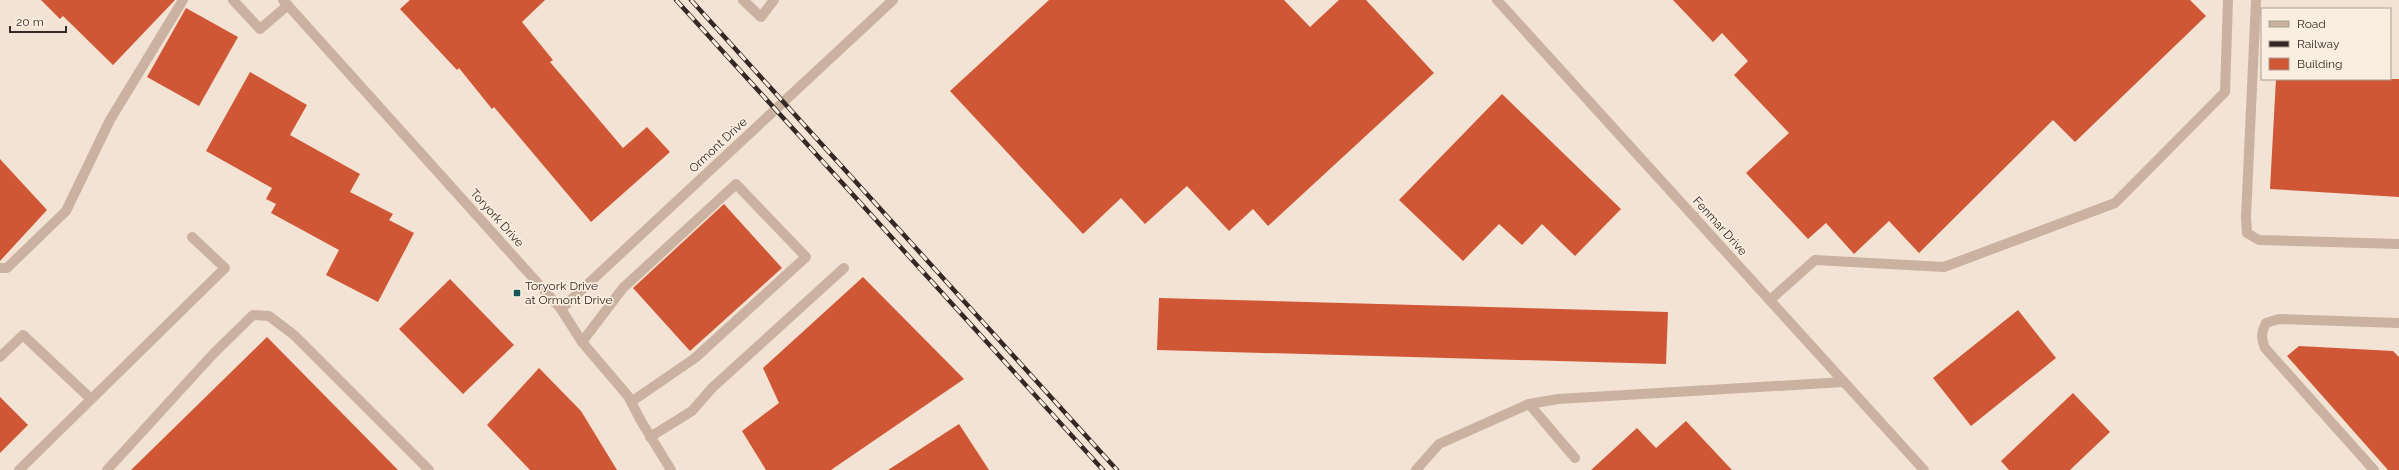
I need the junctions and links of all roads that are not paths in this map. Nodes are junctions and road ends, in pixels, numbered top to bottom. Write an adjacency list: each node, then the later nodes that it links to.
1 (183, 0): 12 (street)
2 (233, 0): 9 (street)
3 (743, 0): 4 (street)
4 (774, 0)
5 (893, 0): 15 (street, Ormont Drive)
6 (1497, 0): 14 (street, Fenmar Drive)
7 (2228, 0): 14 (street)
8 (2256, 0): 11 (street)
9 (285, 3): 15 (street, Toryork Drive)
10 (192, 237): 20 (street)
11 (2399, 244)
12 (0, 268)
13 (844, 268): 23 (street)
14 (1770, 300): 19 (street, Fenmar Drive)
15 (561, 308): 17 (street, Toryork Drive)
16 (2399, 323): 31 (street)
17 (582, 342): 21 (street, Toryork Drive); 21 (street)
18 (0, 358): 20 (street)
19 (1844, 382): 22 (street); 30 (street, Fenmar Drive)
20 (91, 399): 25 (street)
21 (631, 402): 23 (street, Toryork Drive)
22 (1529, 404): 24 (street); 29 (street)
23 (650, 436): 28 (street, Toryork Drive)
24 (1576, 458)
25 (19, 470)
26 (107, 470): 27 (street)
27 (430, 470)
28 (671, 470)
29 (1416, 470)
30 (1924, 470)
31 (2374, 470)

